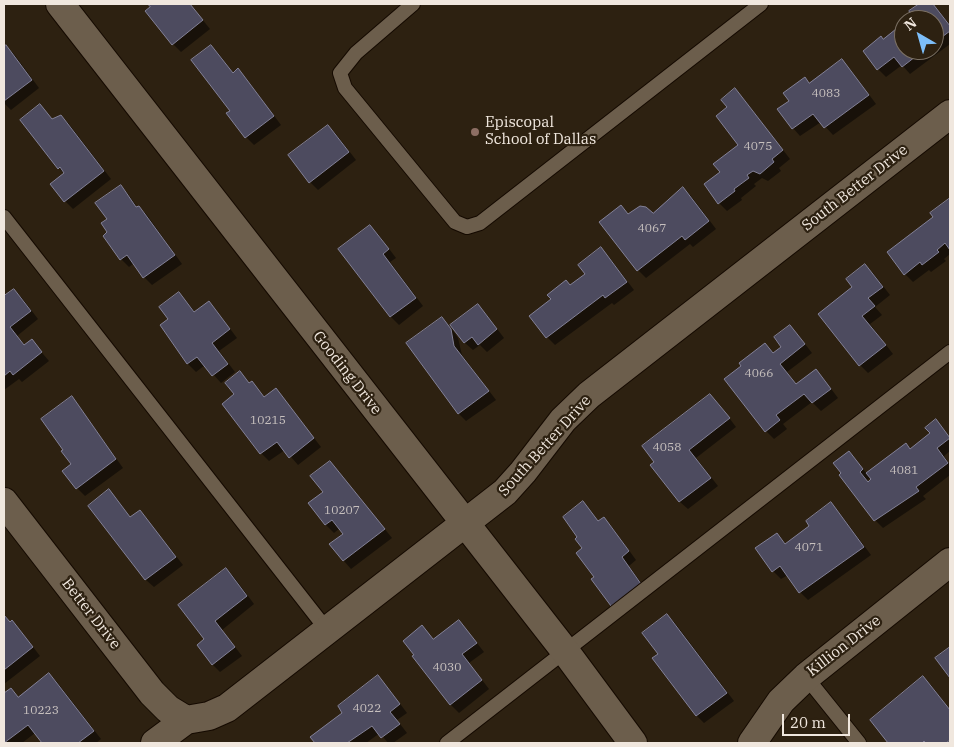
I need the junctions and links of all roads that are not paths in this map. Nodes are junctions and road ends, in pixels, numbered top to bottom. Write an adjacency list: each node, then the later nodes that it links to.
1 (60, 4): 8 (street, Gooding Drive)
2 (413, 4): 3 (lane)
3 (761, 4)
4 (950, 114): 8 (street, South Better Drive)
5 (4, 217): 10 (lane)
6 (950, 352): 11 (lane)
7 (4, 502): 13 (street, Better Drive)
8 (465, 524): 10 (street, South Better Drive); 11 (street, Gooding Drive)
9 (950, 562): 12 (street, Killion Drive)
10 (327, 630): 13 (street, South Better Drive)
11 (565, 651): 15 (lane); 16 (street, Gooding Drive)
12 (806, 677): 17 (street, Killion Drive); 18 (lane)
13 (186, 720): 14 (street, South Better Drive)
14 (155, 743)
15 (447, 743)
16 (633, 743)
17 (752, 743)
18 (859, 743)

